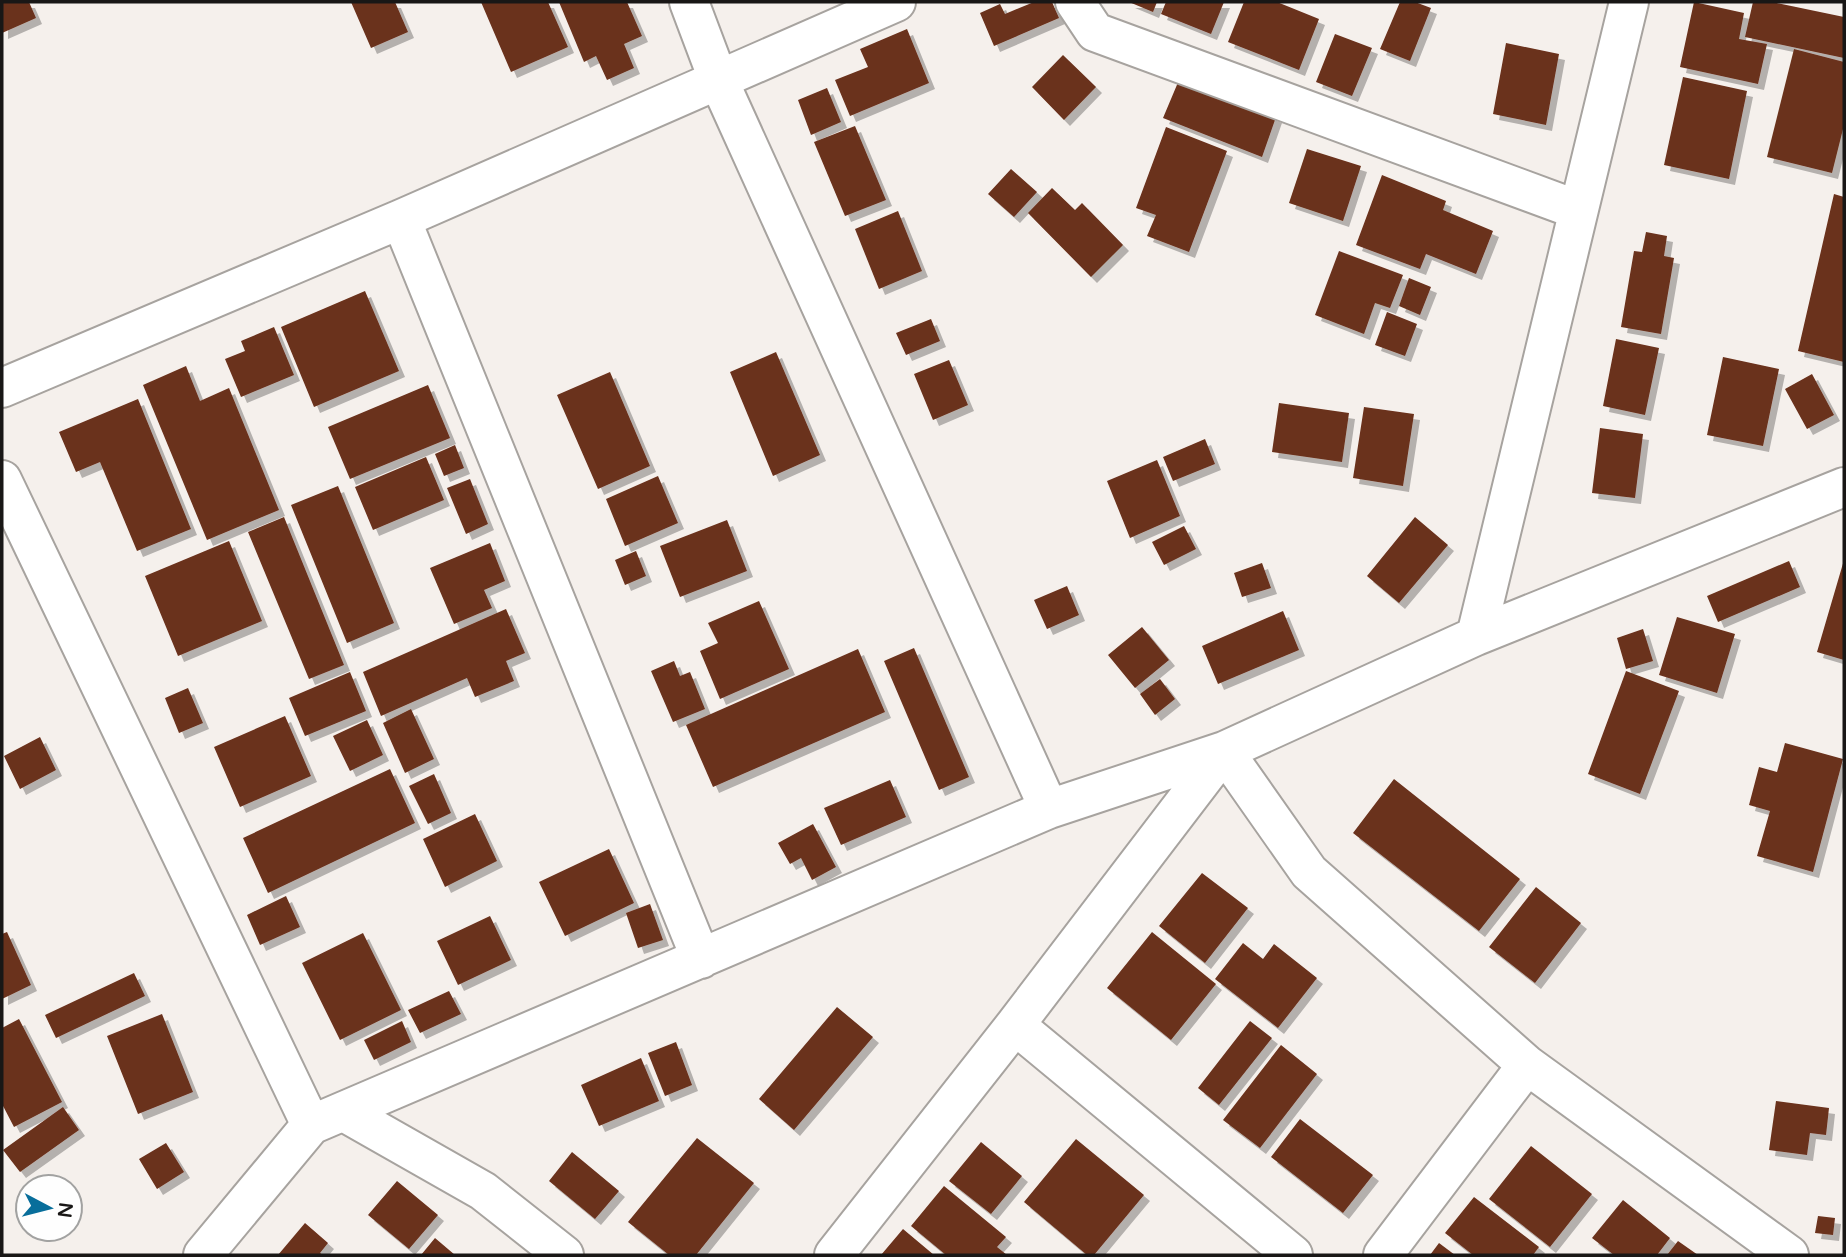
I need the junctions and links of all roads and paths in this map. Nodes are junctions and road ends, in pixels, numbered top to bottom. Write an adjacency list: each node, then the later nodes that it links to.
1 (689, 2): 5 (street)
2 (896, 2): 5 (street)
3 (1074, 2): 6 (street)
4 (1629, 2): 6 (street)
5 (718, 79): 7 (street); 13 (street)
6 (1578, 210): 11 (street)
7 (401, 219): 8 (street); 14 (street)
8 (2, 388)
9 (2, 480): 17 (street)
10 (1844, 486): 11 (street)
11 (1476, 636): 12 (street)
12 (1224, 751): 13 (street); 15 (street); 16 (street)
13 (1049, 809): 14 (street)
14 (701, 959): 17 (street)
15 (1015, 1025): 20 (street); 21 (street)
16 (1527, 1065): 22 (street); 23 (street)
17 (327, 1119): 18 (street); 19 (street)
18 (203, 1255)
19 (565, 1255)
20 (834, 1255)
21 (1293, 1255)
22 (1383, 1255)
23 (1789, 1255)

